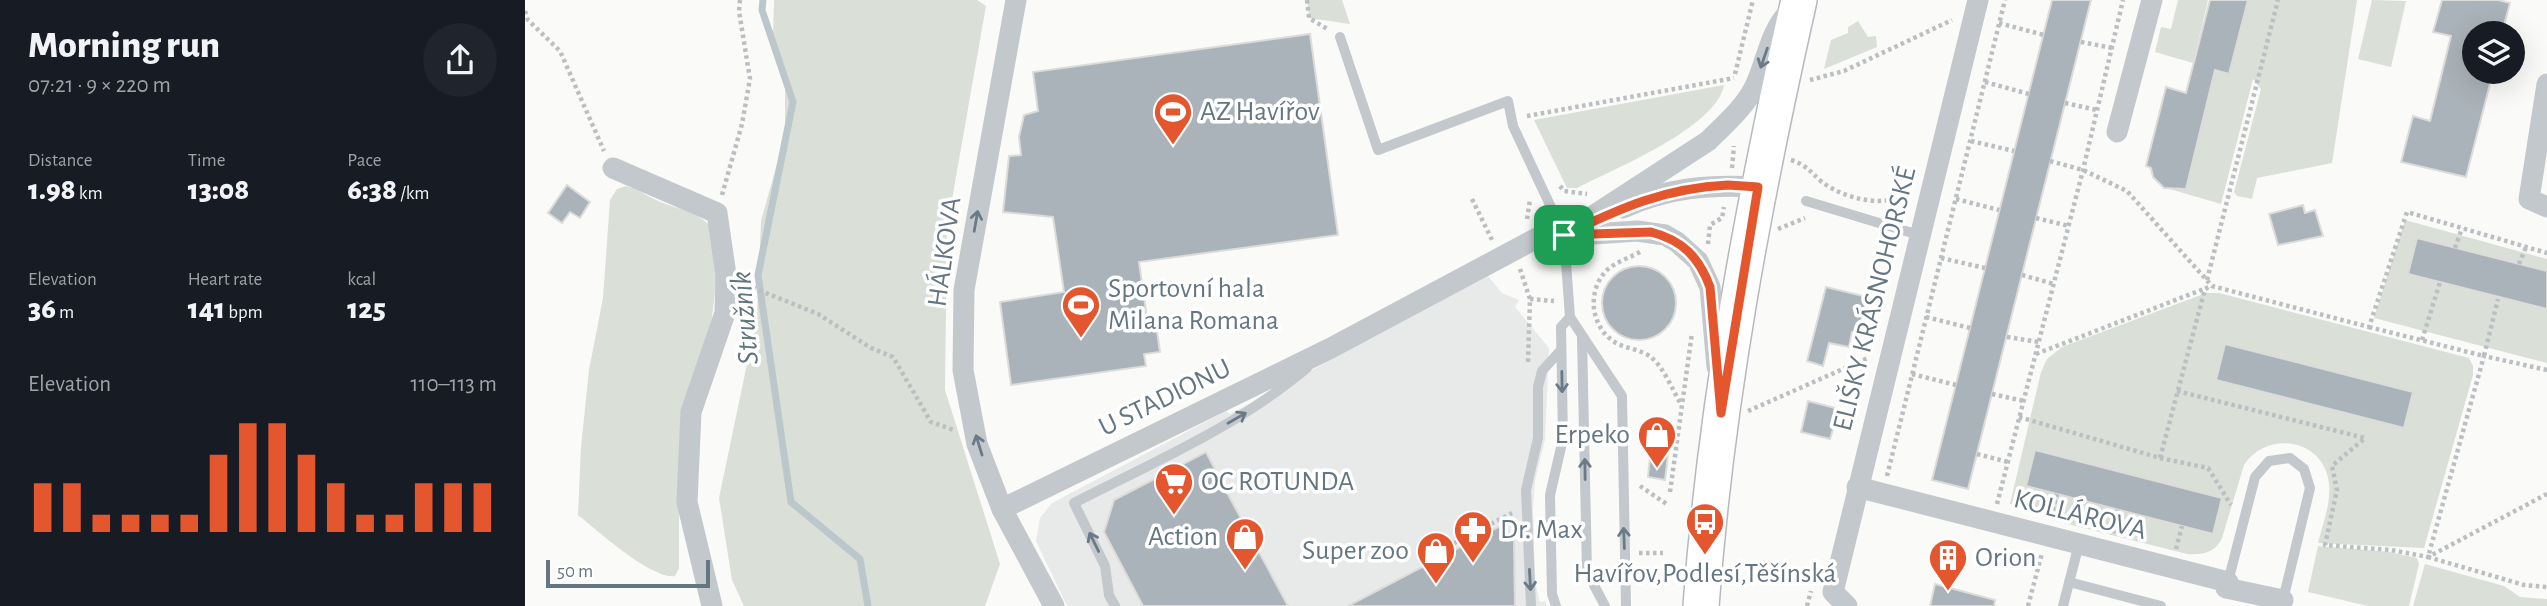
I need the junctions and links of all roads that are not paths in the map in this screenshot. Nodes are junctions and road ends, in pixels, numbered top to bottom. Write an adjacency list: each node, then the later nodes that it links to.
1 (1016, 0): 20 (street, HÁLKOVA, one-way to 1)
2 (1799, 0): 9 (main road); 13 (street, U STADIONU, one-way to 13)
3 (1978, 0): 12 (street, ELIŠKY KRÁSNOHORSKÉ)
4 (2152, 0): 7 (street)
5 (1340, 37): 13 (lane)
6 (2547, 84): 11 (street)
7 (2116, 132)
8 (614, 168): 25 (street)
9 (1738, 186): 13 (street, U STADIONU); 18 (main road)
10 (1806, 201): 12 (lane)
11 (2547, 207)
12 (1919, 234): 19 (street, ELIŠKY KRÁSNOHORSKÉ)
13 (1564, 235): 14 (lane); 16 (street, U STADIONU); 18 (street, U STADIONU)
14 (1570, 317): 15 (lane); 17 (lane)
15 (1582, 335): 30 (lane, one-way to 15); 31 (lane, one-way to 15)
16 (1331, 348): 20 (street, U STADIONU); 27 (lane, one-way to 16)
17 (1561, 350): 28 (lane, one-way to 28); 29 (lane, one-way to 29)
18 (1734, 412): 32 (main road)
19 (1857, 487): 21 (street, KOLLÁROVA); 33 (street, ELIŠKY KRÁSNOHORSKÉ)
20 (1002, 509): 26 (street)
21 (2079, 544): 22 (lane); 23 (street, KOLLÁROVA)
22 (2069, 582): 34 (lane); 35 (lane)
23 (2228, 582): 24 (street, KOLLÁROVA); 24 (lane)
24 (2283, 600)
25 (712, 606)
26 (1054, 606)
27 (1115, 606)
28 (1531, 606)
29 (1556, 606)
30 (1605, 606)
31 (1626, 606)
32 (1701, 606)
33 (1847, 606)
34 (2063, 606)
35 (2161, 606)

